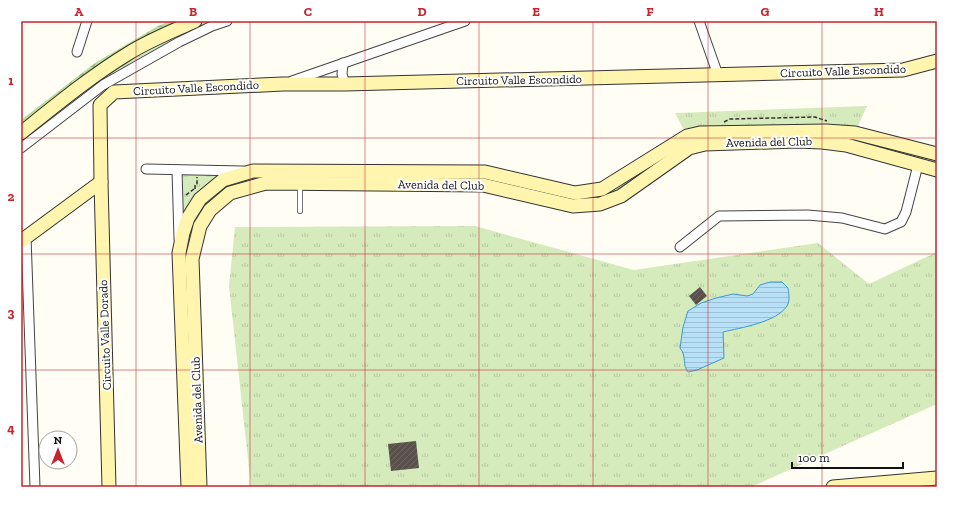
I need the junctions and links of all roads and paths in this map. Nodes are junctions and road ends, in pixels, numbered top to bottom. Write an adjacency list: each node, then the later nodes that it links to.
1 (87, 21): 6 (street)
2 (195, 21): 16 (street)
3 (227, 21): 12 (street)
4 (465, 21): 8 (street)
5 (699, 21): 9 (street)
6 (77, 52)
7 (937, 61): 9 (street, Circuito Valle Escondido)
8 (343, 64): 10 (street); 11 (street)
9 (718, 75): 11 (street, Circuito Valle Escondido)
10 (283, 84): 11 (street, Circuito Valle Escondido); 12 (street, Circuito Valle Escondido)
11 (345, 84)
12 (108, 88): 13 (street); 14 (street)
13 (93, 92): 14 (street, Circuito Valle Dorado); 18 (street)
14 (100, 105): 25 (street, Circuito Valle Dorado)
15 (832, 131): 17 (street, Avenida del Club); 17 (path); 19 (street, Avenida del Club)
16 (21, 133)
17 (719, 136): 20 (street, Avenida del Club); 24 (street, Avenida del Club); 26 (street, Avenida del Club)
18 (21, 148)
19 (937, 154)
20 (918, 165): 23 (street, Avenida del Club); 29 (street)
21 (146, 170): 22 (street, Avenida del Club)
22 (177, 170): 24 (street, Avenida del Club); 30 (street, Avenida del Club)
23 (937, 170)
24 (261, 175): 26 (street, Avenida del Club); 30 (street, Avenida del Club); 35 (street, Avenida del Club)
25 (101, 182): 28 (street); 33 (street, Circuito Valle Dorado)
26 (300, 184): 27 (lane)
27 (300, 211)
28 (24, 239): 32 (street)
29 (680, 247)
30 (179, 253): 34 (street, Avenida del Club)
31 (937, 478): 36 (street)
32 (35, 487)
33 (109, 487)
34 (188, 487)
35 (200, 487)
36 (833, 487)

